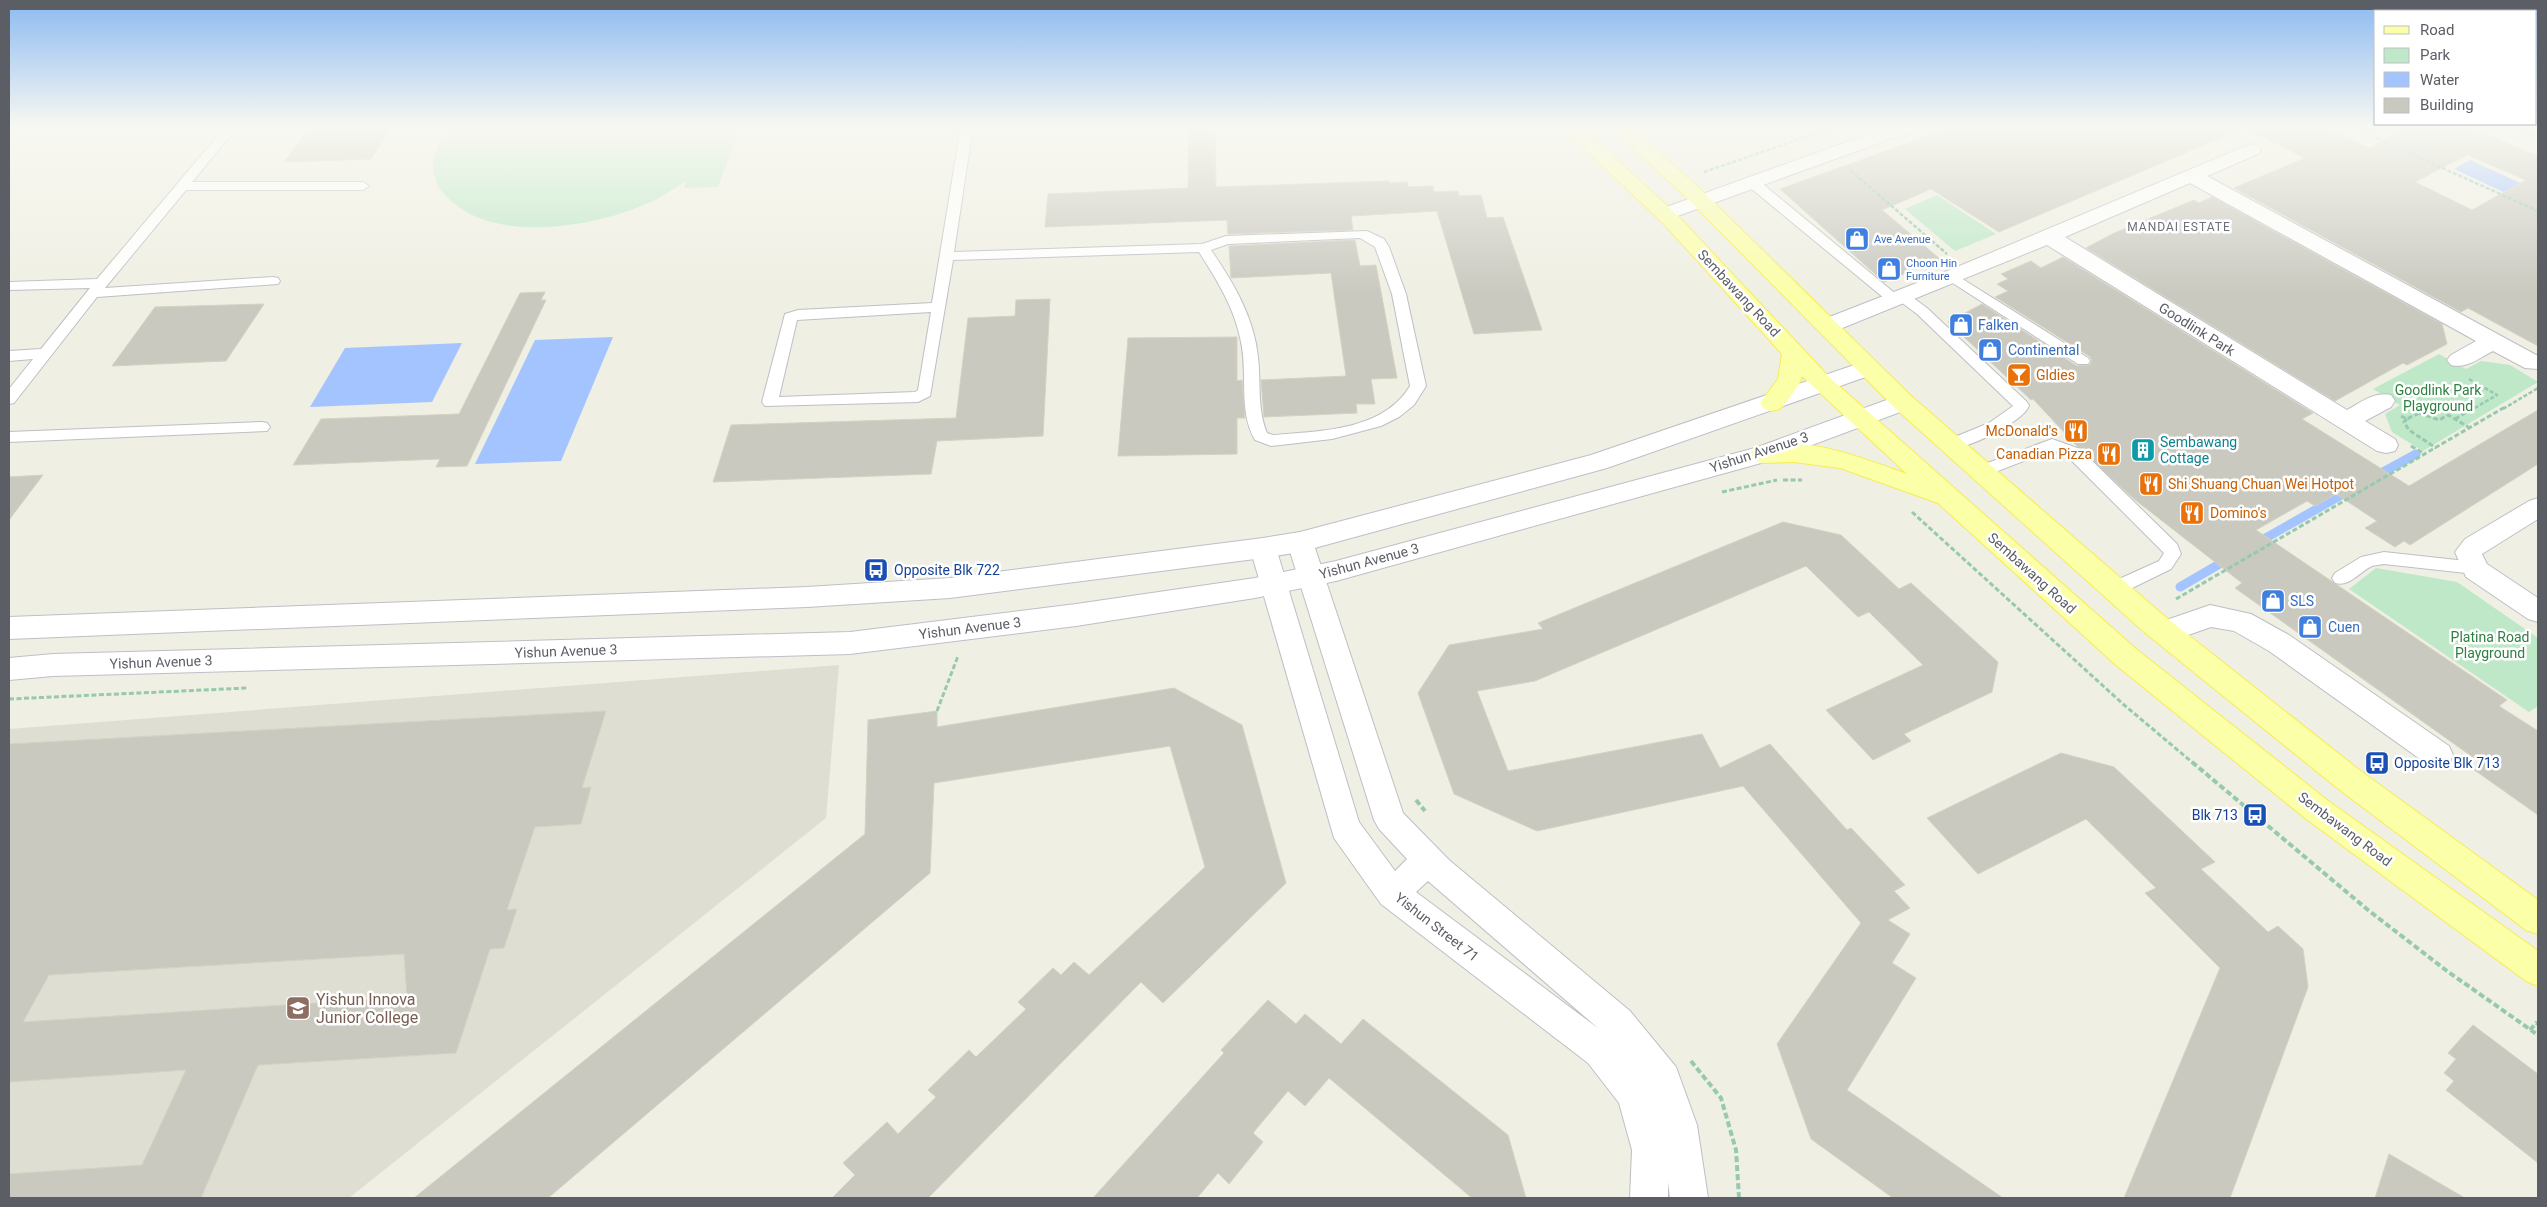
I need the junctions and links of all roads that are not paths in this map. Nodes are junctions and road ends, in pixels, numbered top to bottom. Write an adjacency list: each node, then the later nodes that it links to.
1 (185, 182): 9 (lane)
2 (958, 182): 15 (lane)
3 (1631, 182): 12 (main road, Sembawang Road)
4 (1682, 182): 11 (main road)
5 (1734, 182): 11 (street)
6 (1752, 182): 20 (lane)
7 (2177, 182): 13 (street)
8 (2204, 182): 23 (street)
9 (182, 186): 10 (lane); 19 (lane)
10 (363, 186)
11 (1697, 196): 12 (street); 22 (main road)
12 (1659, 208): 24 (main road, Sembawang Road)
13 (2048, 236): 16 (street); 37 (street, Goodlink Park)
14 (1204, 248): 14 (lane); 15 (lane)
15 (947, 256): 21 (lane)
16 (1960, 274): 20 (street); 27 (lane)
17 (273, 281): 19 (lane)
18 (9, 286): 19 (lane)
19 (97, 288): 25 (lane)
20 (1899, 298): 22 (street); 40 (lane)
21 (937, 307): 21 (lane)
22 (1827, 326): 29 (main road)
23 (2493, 341): 28 (street); 30 (street)
24 (1794, 352): 31 (main road, Sembawang Road); 35 (main road)
25 (46, 353): 26 (lane); 32 (lane)
26 (9, 356)
27 (2083, 361)
28 (2532, 363)
29 (1869, 368): 31 (street); 34 (main road)
30 (2461, 368)
31 (1823, 384): 35 (street); 36 (main road, Sembawang Road)
32 (9, 399)
33 (2383, 401): 37 (street)
34 (1903, 402): 36 (street, Yishun Avenue 3); 40 (main road)
35 (1772, 403): 46 (street)
36 (1861, 416): 42 (street, Yishun Avenue 3); 44 (main road, Sembawang Road)
37 (2346, 421): 41 (street, Goodlink Park)
38 (262, 427): 39 (lane)
39 (9, 437)
40 (1951, 445): 43 (main road)
41 (2386, 445)
42 (1763, 454): 44 (main road); 49 (street, Yishun Avenue 3)
43 (1980, 472): 52 (main road); 52 (lane)
44 (1948, 498): 61 (main road, Sembawang Road)
45 (2538, 507): 48 (street)
46 (1300, 542): 47 (street); 49 (street)
47 (1263, 548): 51 (street, Yishun Street 71); 54 (street)
48 (2475, 568): 50 (lane); 53 (street)
49 (1310, 576): 51 (street, Yishun Avenue 3); 58 (street)
50 (2341, 578)
51 (1273, 584): 56 (street, Yishun Avenue 3); 59 (street, Yishun Street 71)
52 (2114, 589): 55 (main road)
53 (2538, 612)
54 (9, 628)
55 (2165, 632): 57 (street); 60 (main road)
56 (9, 669)
57 (2438, 755)
58 (1427, 860): 59 (street); 63 (street)
59 (1393, 894): 62 (street, Yishun Street 71)
60 (2538, 919)
61 (2538, 970)
62 (1649, 1198)
63 (1689, 1198)

